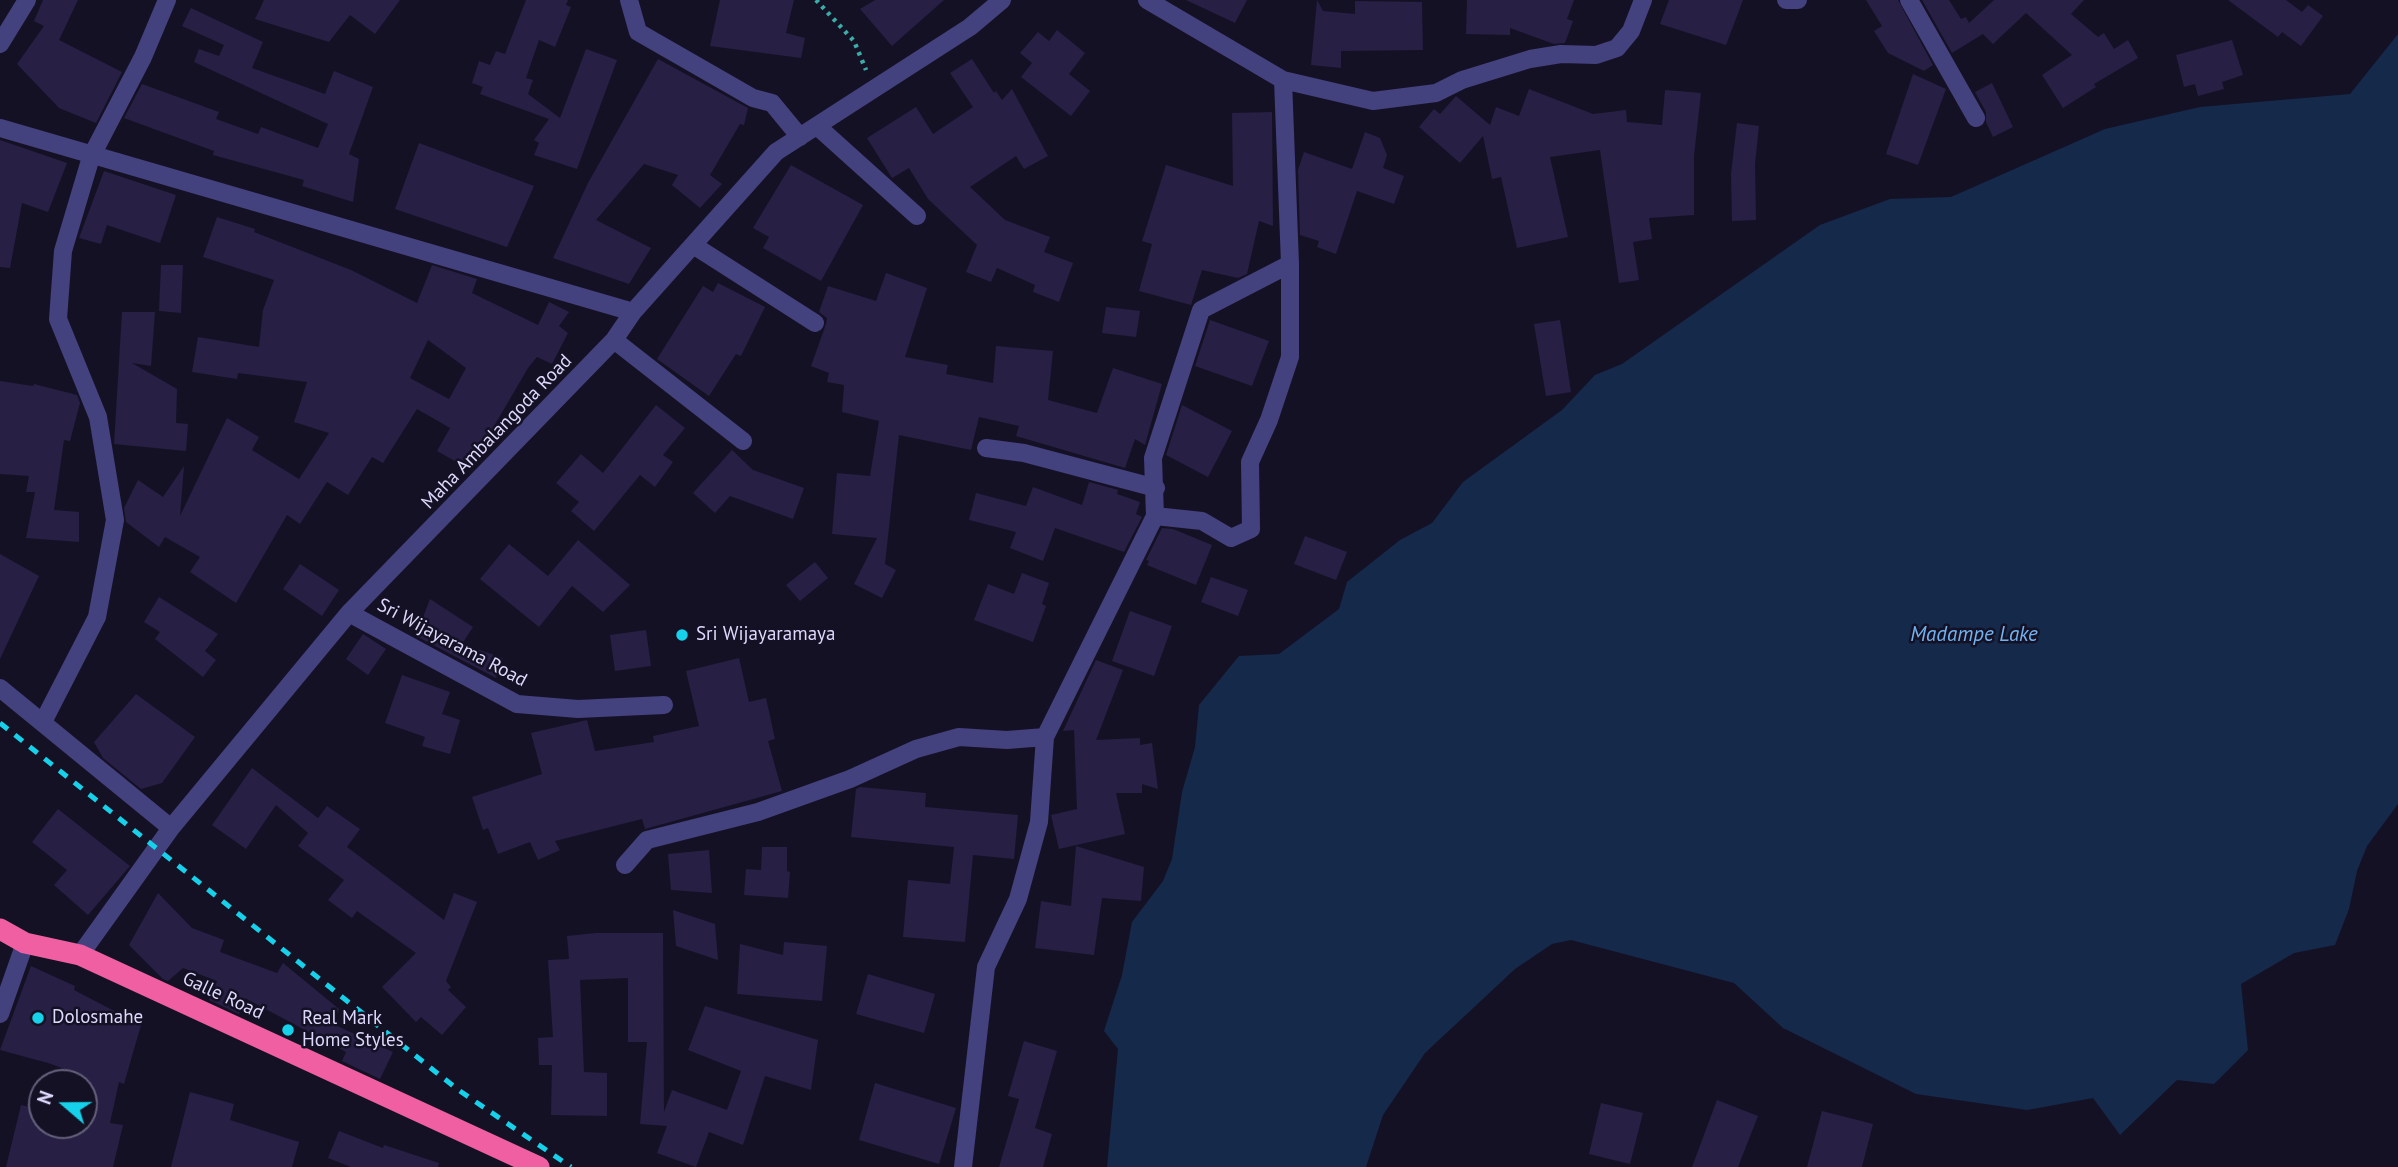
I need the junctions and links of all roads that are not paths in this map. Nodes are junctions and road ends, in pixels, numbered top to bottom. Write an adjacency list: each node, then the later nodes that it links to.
1 (27, 0): 10 (street)
2 (167, 0): 16 (street)
3 (629, 0): 15 (street)
4 (1002, 0): 13 (street, Maha Ambalangoda Road)
5 (1147, 0): 11 (street)
6 (1643, 0): 11 (street)
7 (1786, 0): 8 (street)
8 (1798, 0)
9 (1909, 0): 12 (street)
10 (0, 44)
11 (1283, 80): 19 (street)
12 (1976, 118)
13 (817, 126): 15 (street, Maha Ambalangoda Road); 17 (street)
14 (0, 128): 16 (street)
15 (800, 137): 18 (street, Maha Ambalangoda Road)
16 (91, 156): 20 (street); 30 (street)
17 (917, 216)
18 (693, 245): 20 (street, Maha Ambalangoda Road); 21 (street)
19 (1290, 264): 25 (street); 26 (street)
20 (633, 312): 22 (street, Maha Ambalangoda Road)
21 (815, 323)
22 (614, 340): 23 (street); 27 (street, Maha Ambalangoda Road)
23 (743, 441)
24 (986, 448): 25 (street)
25 (1156, 488): 26 (street)
26 (1155, 516): 31 (street)
27 (349, 613): 29 (street, Sri Wijayarama Road); 32 (street, Maha Ambalangoda Road)
28 (0, 688): 30 (street)
29 (664, 705)
30 (43, 722): 32 (street)
31 (1045, 737): 33 (street); 39 (street)
32 (171, 828): 36 (street, Maha Ambalangoda Road)
33 (625, 864)
34 (0, 929): 35 (highway, Galle Road)
35 (25, 943): 36 (highway, Galle Road); 37 (street)
36 (80, 955): 38 (highway, Galle Road)
37 (0, 1014)
38 (539, 1167)
39 (963, 1167)

